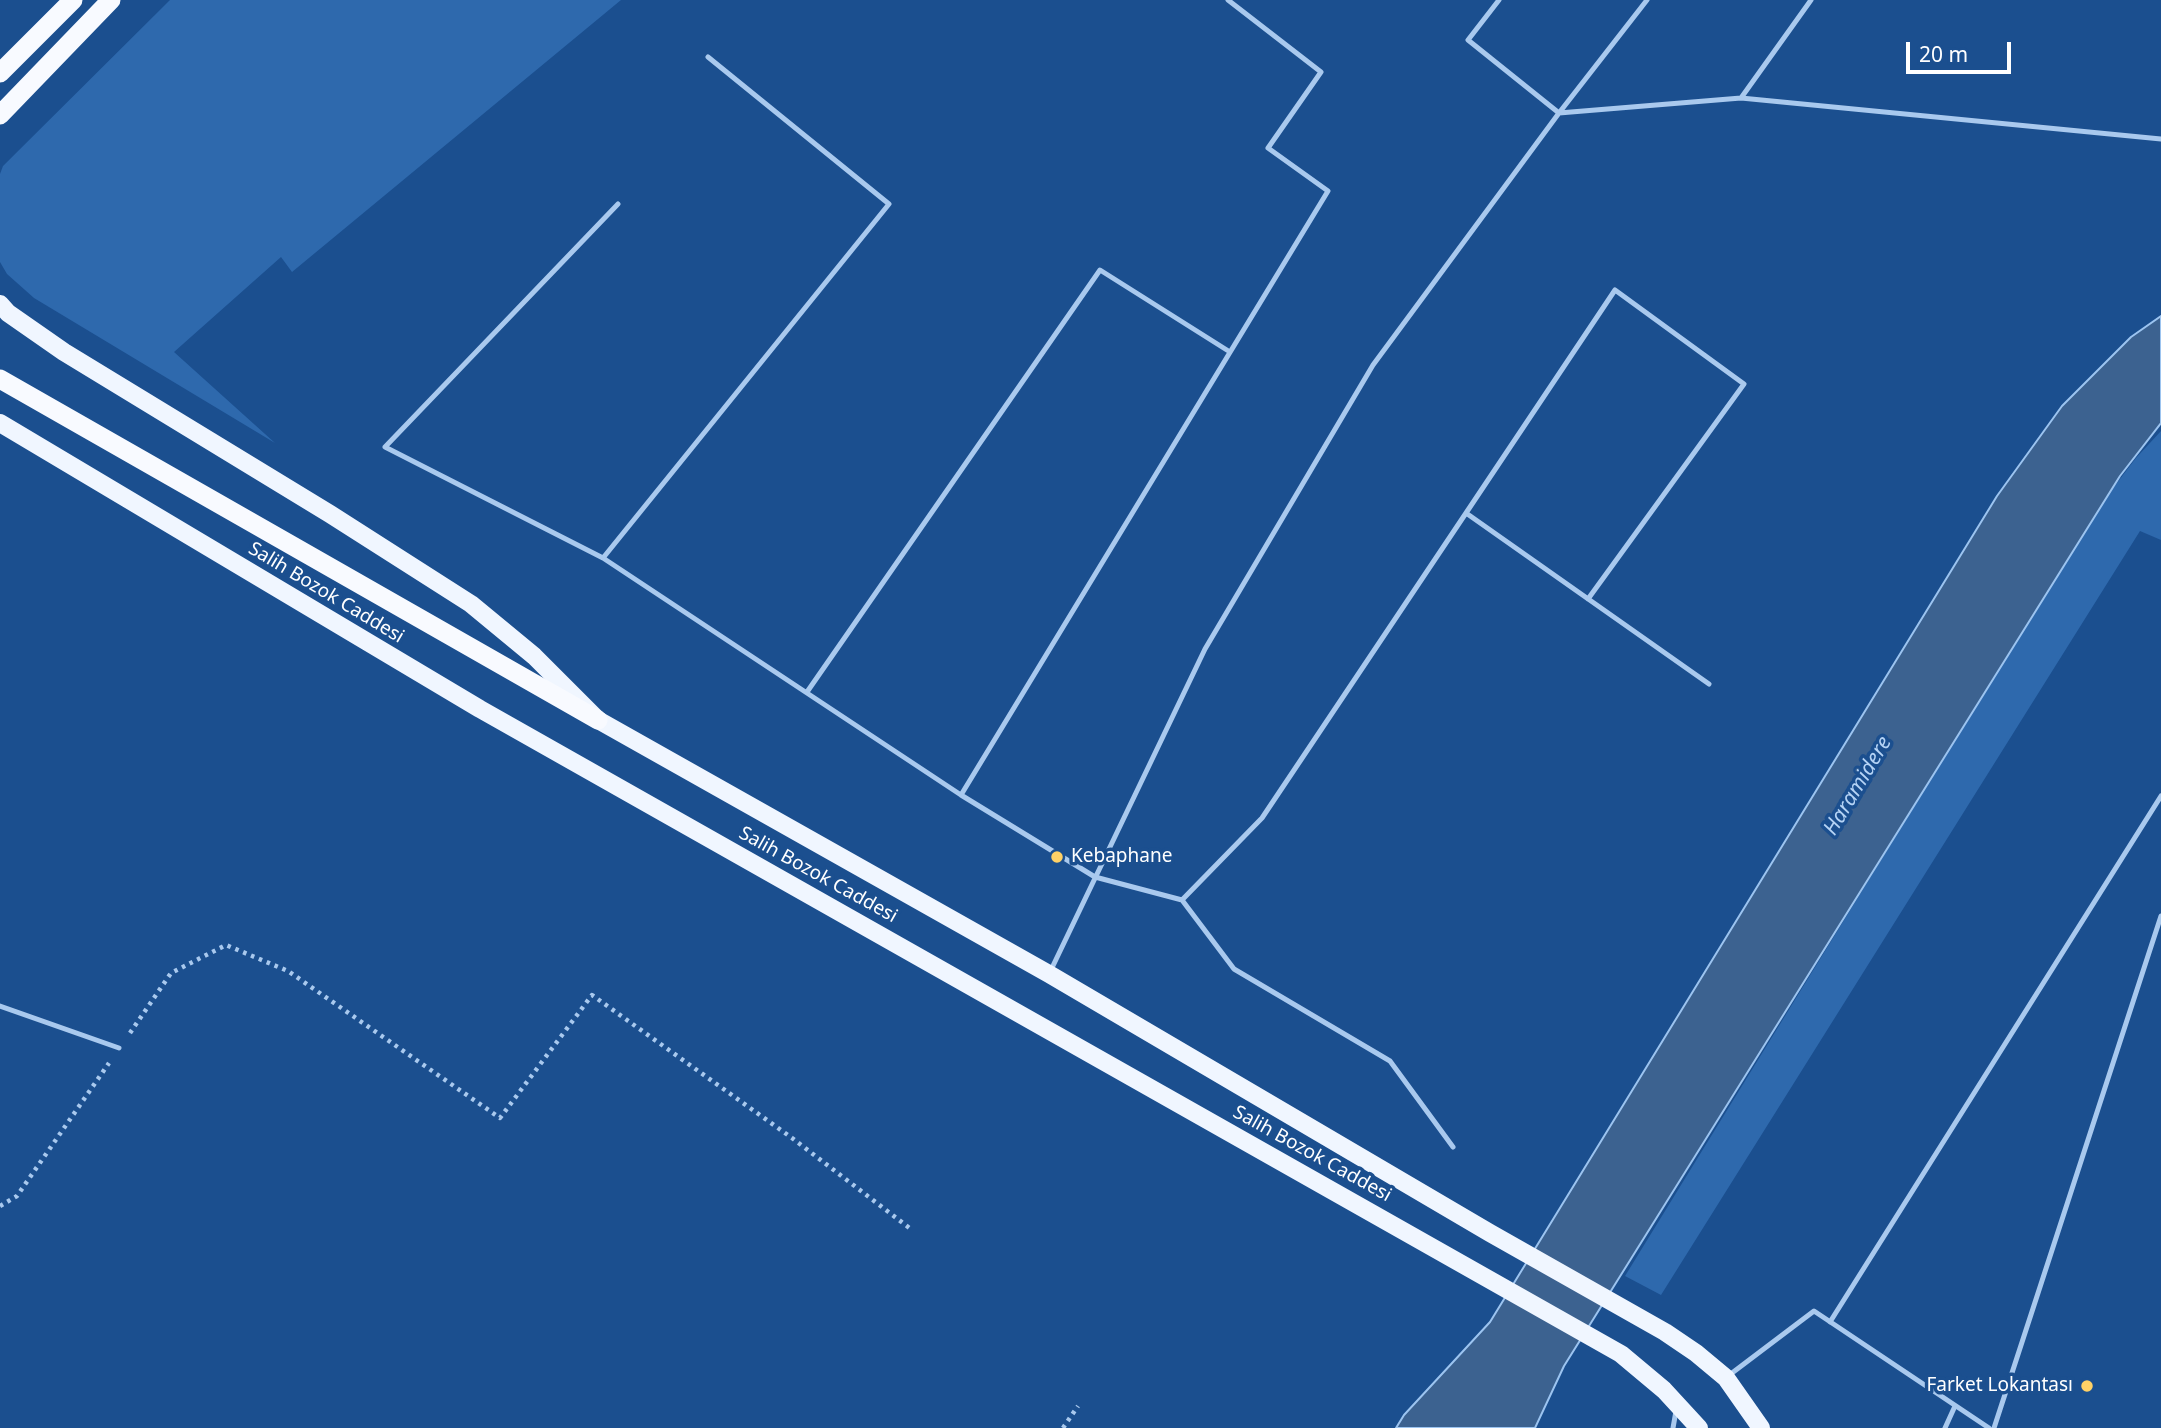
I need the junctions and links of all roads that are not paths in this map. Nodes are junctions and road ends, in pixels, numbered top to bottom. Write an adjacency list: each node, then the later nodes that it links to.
1 (73, 0): 8 (highway)
2 (111, 0): 11 (highway)
3 (1228, 0): 15 (lane)
4 (1499, 0): 10 (lane)
5 (1647, 0): 10 (lane)
6 (1811, 0): 9 (lane)
7 (708, 57): 19 (lane)
8 (0, 73)
9 (1741, 98): 10 (lane); 12 (lane)
10 (1559, 113): 26 (lane)
11 (0, 115)
12 (2161, 139)
13 (618, 204): 19 (lane)
14 (0, 304): 23 (main road, Salih Bozok Caddesi)
15 (1230, 352): 22 (lane); 24 (lane)
16 (0, 379): 23 (highway)
17 (0, 424): 35 (main road, Salih Bozok Caddesi)
18 (1466, 513): 20 (lane); 20 (lane); 27 (lane)
19 (603, 558): 22 (lane)
20 (1588, 598): 21 (lane)
21 (1709, 684)
22 (807, 692): 24 (lane)
23 (598, 720): 29 (main road, Salih Bozok Caddesi)
24 (961, 795): 26 (lane)
25 (2161, 796): 33 (lane)
26 (1095, 877): 27 (lane); 29 (lane)
27 (1182, 900): 32 (lane)
28 (2161, 916): 41 (lane)
29 (1049, 974): 34 (main road, Salih Bozok Caddesi)
30 (0, 1006): 31 (lane)
31 (119, 1048)
32 (1453, 1147)
33 (1830, 1322): 34 (lane); 36 (lane)
34 (1726, 1378): 39 (main road, Salih Bozok Caddesi)
35 (1678, 1404): 37 (lane); 38 (main road, Salih Bozok Caddesi)
36 (1955, 1406): 40 (lane); 41 (lane)
37 (1673, 1428)
38 (1699, 1428)
39 (1761, 1428)
40 (1945, 1428)
41 (1991, 1428)

